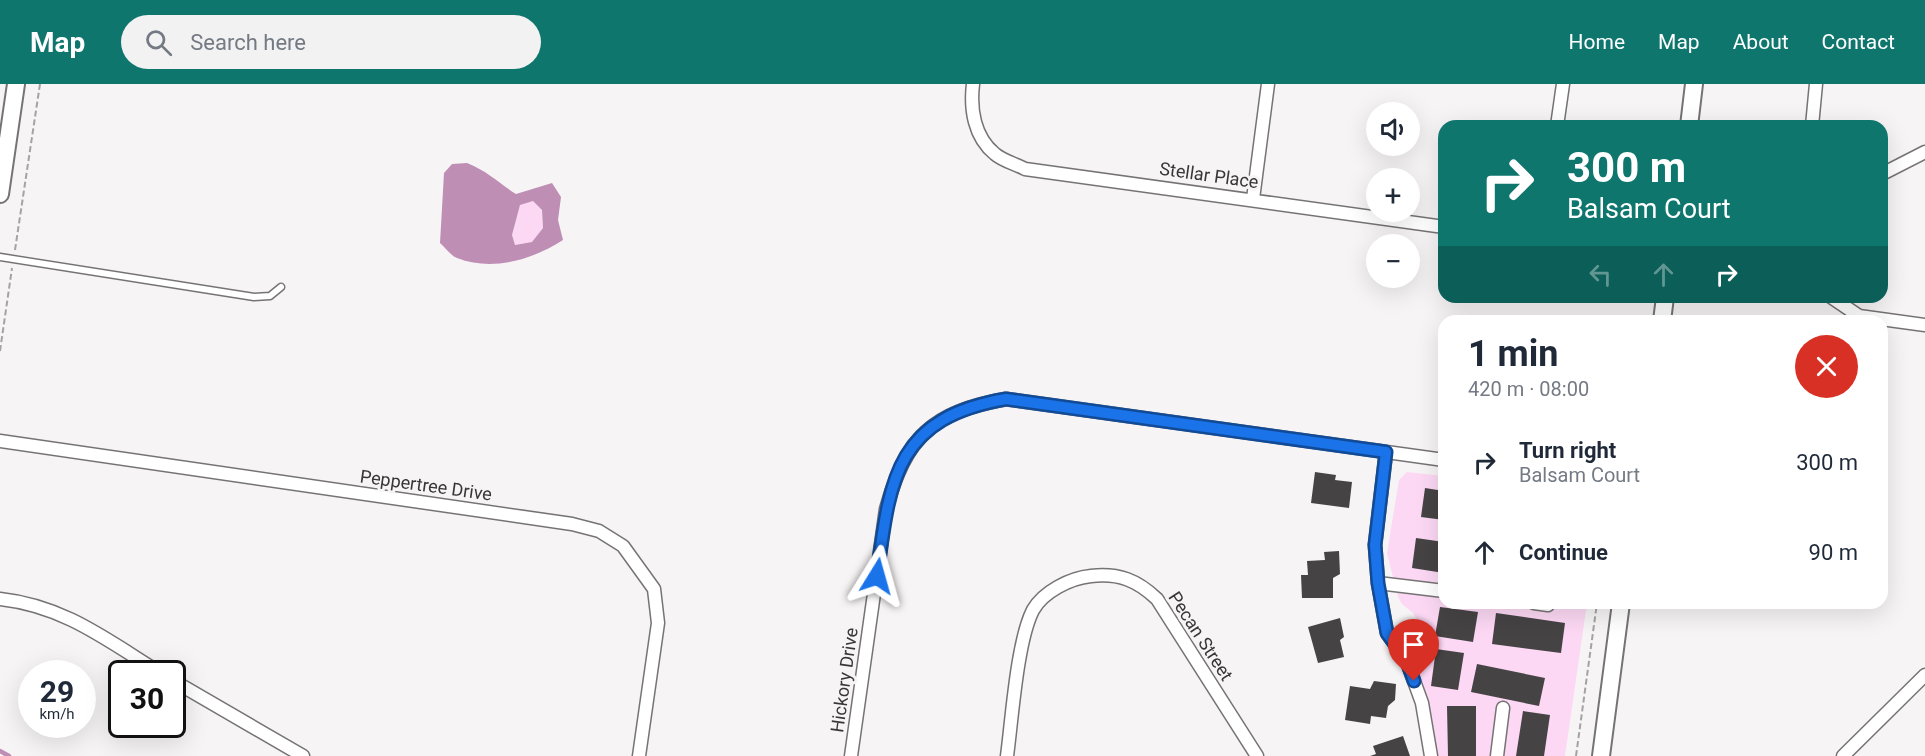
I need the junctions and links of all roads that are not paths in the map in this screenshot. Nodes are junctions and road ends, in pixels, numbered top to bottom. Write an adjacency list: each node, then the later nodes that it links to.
1 (16, 84): 12 (street)
2 (973, 84): 13 (street, Stellar Place)
3 (1268, 84): 13 (street)
4 (1563, 84): 7 (street)
5 (1694, 84): 8 (street)
6 (1816, 84): 9 (street)
7 (1558, 120)
8 (1690, 120)
9 (1813, 120)
10 (1925, 152): 11 (street)
11 (1888, 171)
12 (0, 194)
13 (1253, 199): 14 (street, Stellar Place)
14 (1438, 226)
15 (0, 257): 16 (lane)
16 (281, 287)
17 (1840, 303): 18 (street)
18 (1858, 315)
19 (1888, 320): 20 (street)
20 (1925, 325)
21 (0, 441): 33 (street, Peppertree Drive)
22 (1386, 452): 23 (street, Hickory Drive); 24 (street); 34 (street, Hickory Drive)
23 (1438, 459)
24 (1378, 583): 25 (street); 37 (street)
25 (1438, 590)
26 (0, 599): 28 (street)
27 (1620, 609): 39 (street)
28 (139, 660)
29 (1925, 675): 40 (street)
30 (186, 688): 32 (street)
31 (1503, 708): 38 (street)
32 (303, 756)
33 (639, 756)
34 (851, 756)
35 (1007, 756): 36 (street, Pecan Street)
36 (1257, 756)
37 (1431, 756)
38 (1497, 756)
39 (1601, 756)
40 (1842, 756)

